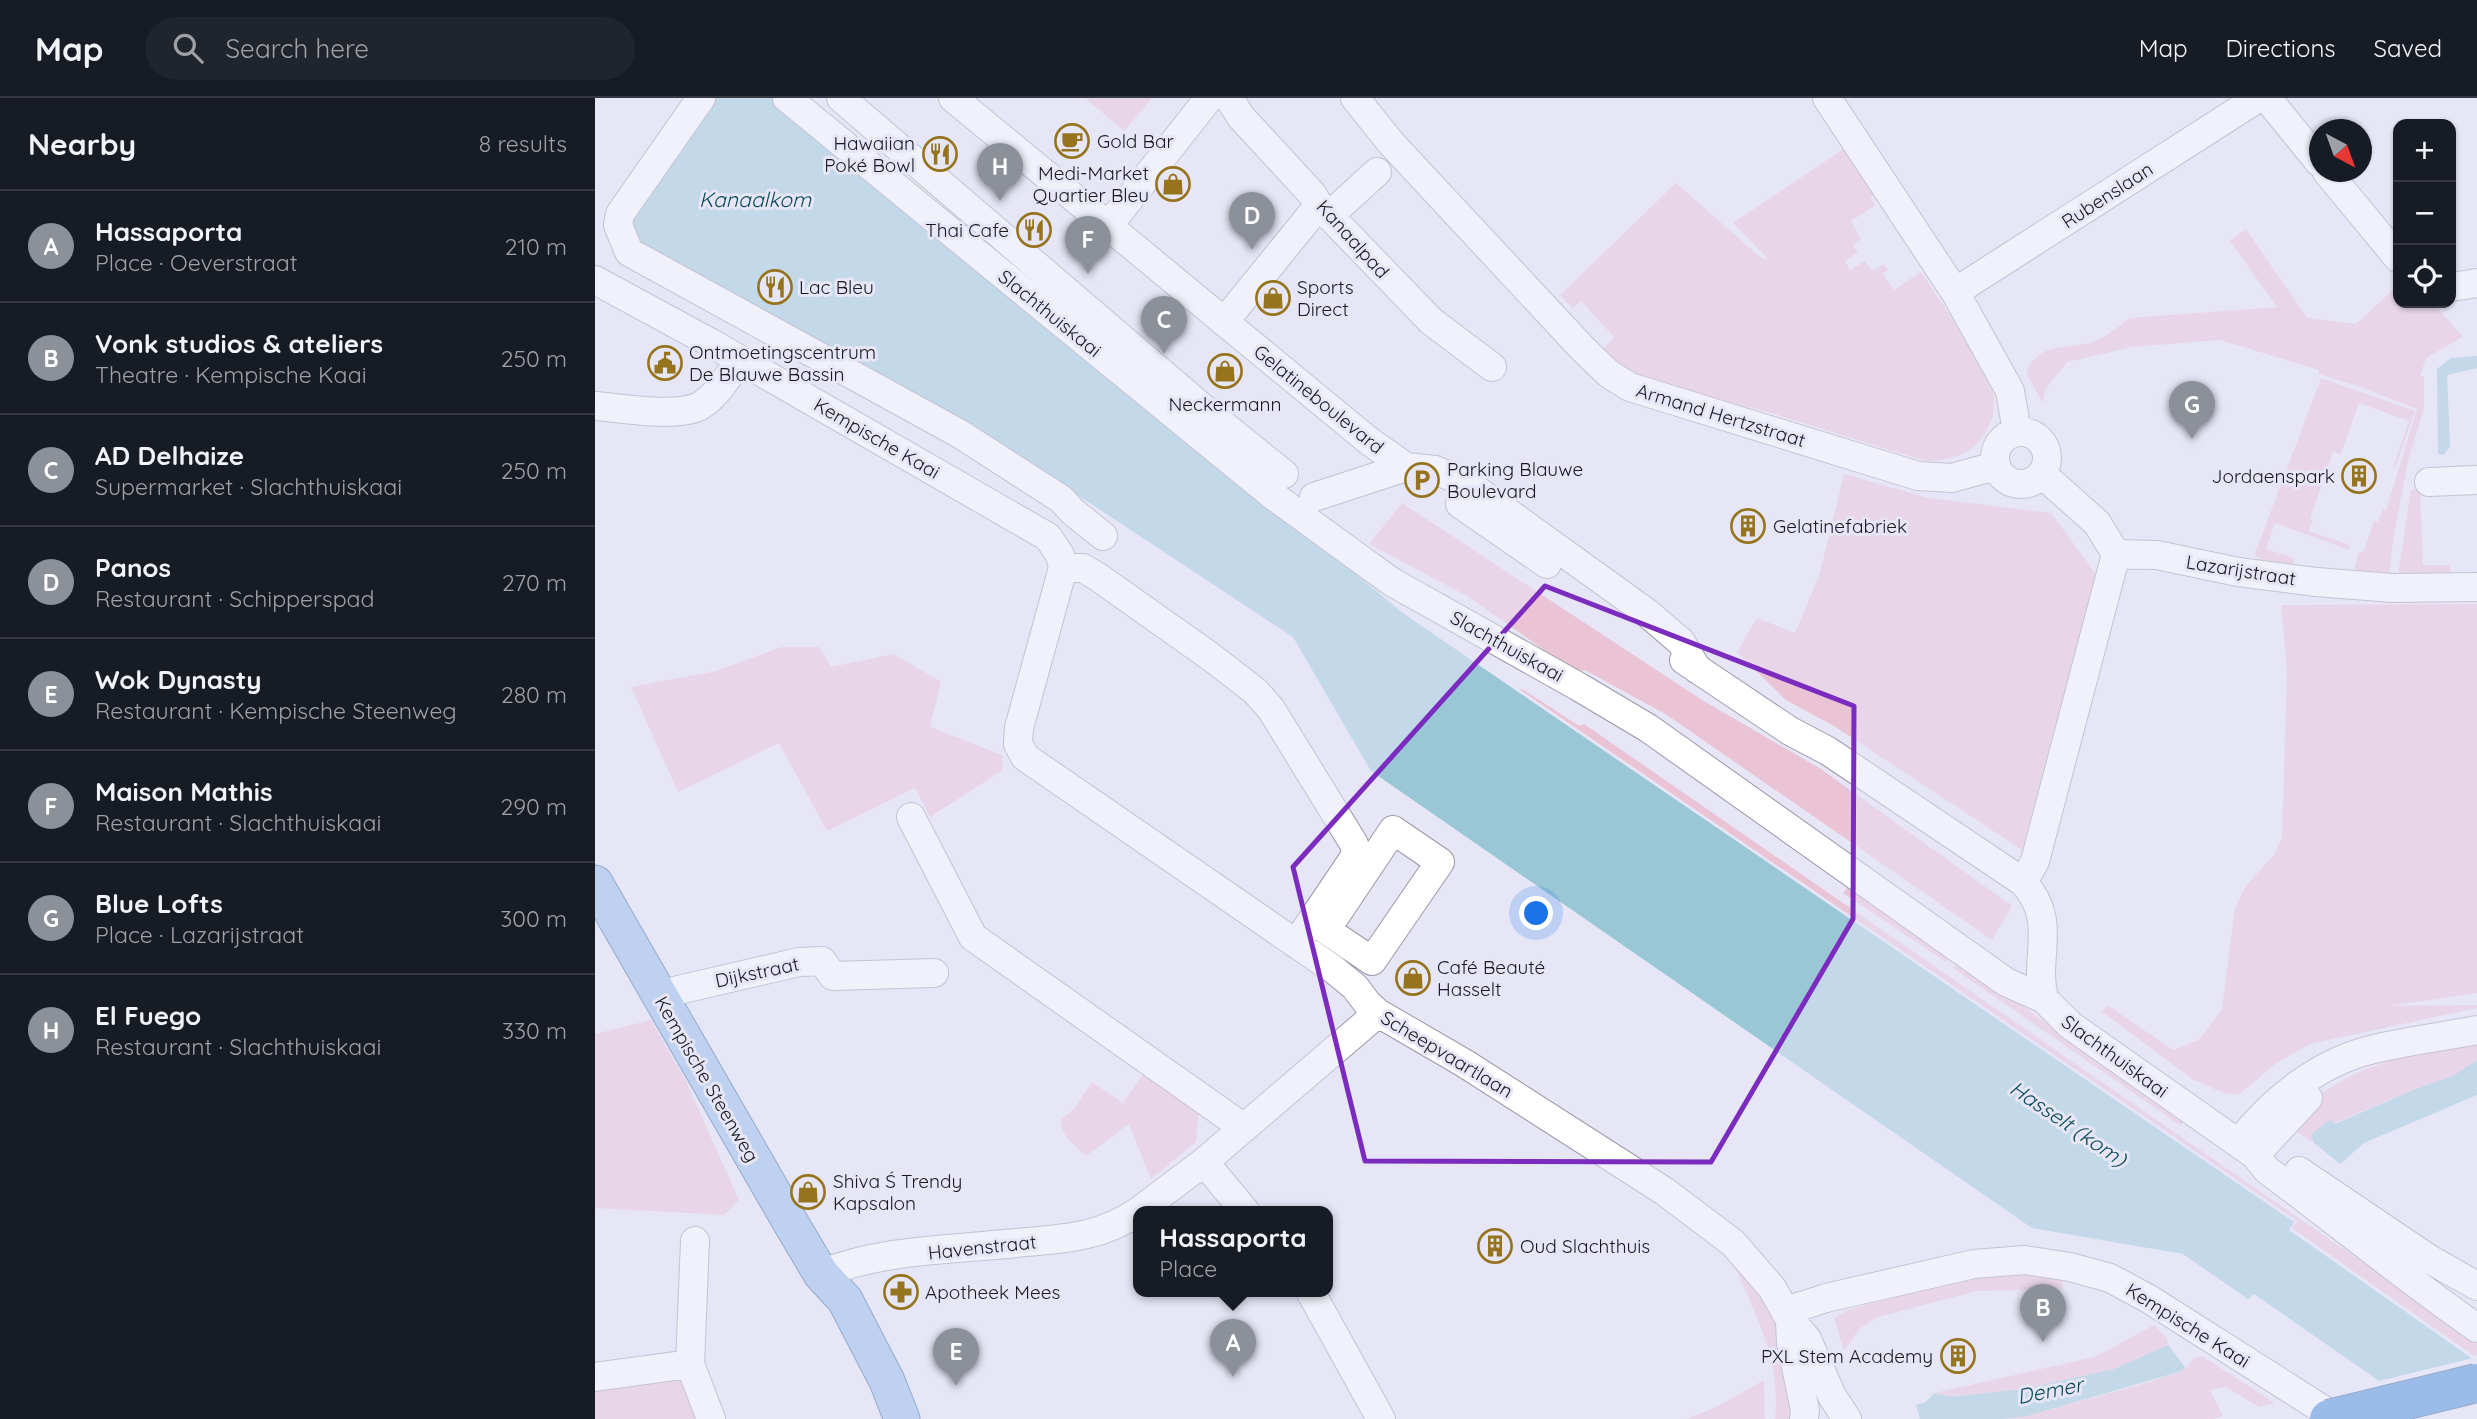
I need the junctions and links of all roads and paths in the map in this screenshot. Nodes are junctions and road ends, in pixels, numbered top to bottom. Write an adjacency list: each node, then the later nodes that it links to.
1 (701, 98): 34 (street)
2 (787, 98): 46 (street, Slachthuiskaai)
3 (841, 98): 28 (street, Slachthuiskaai)
4 (1209, 98): 15 (street)
5 (1229, 98): 14 (street, Kanaalpad)
6 (1826, 98): 20 (street)
7 (2258, 98): 20 (street, Rubenslaan)
8 (2267, 98): 11 (street)
9 (955, 99): 15 (street, Gelatineboulevard)
10 (1357, 99): 26 (street, Armand Hertzstraat)
11 (2309, 150)
12 (1377, 172): 14 (street)
13 (2335, 182): 16 (street)
14 (1324, 211): 21 (street); 23 (street, Kanaalpad)
15 (1108, 226): 21 (street, Gelatineboulevard)
16 (2393, 252)
17 (595, 280): 22 (street, Kempische Kaai)
18 (2477, 283): 19 (street)
19 (2456, 286)
20 (1955, 292): 25 (street)
21 (1224, 322): 27 (street, Gelatineboulevard)
22 (740, 360): 24 (street); 36 (street, Kempische Kaai)
23 (1492, 367)
24 (595, 406)
25 (2017, 432): 26 (street); 29 (street)
26 (1995, 466): 29 (street)
27 (1406, 467): 32 (street); 38 (street, Gelatineboulevard)
28 (1284, 474)
29 (2042, 474): 35 (street)
30 (2477, 480): 31 (street)
31 (2429, 482)
32 (1314, 497)
33 (1460, 504): 38 (street)
34 (1103, 536)
35 (2116, 554): 37 (street, Lazarijstraat); 41 (street)
36 (1063, 568): 43 (street, Scheepvaartlaan); 43 (street)
37 (2477, 587)
38 (1697, 669): 41 (street)
39 (911, 817): 49 (street)
40 (1440, 862): 40 (street)
41 (2023, 882): 46 (street)
42 (595, 883): 45 (main road, Kempische Steenweg)
43 (1296, 944): 47 (street, Scheepvaartlaan)
44 (934, 973): 45 (street, Dijkstraat)
45 (657, 995): 56 (main road, Kempische Steenweg)
46 (2045, 999): 50 (street, Slachthuiskaai)
47 (1378, 1013): 49 (street, Havenstraat); 59 (street, Scheepvaartlaan)
48 (2477, 1030): 50 (street)
49 (1244, 1128): 51 (street, Havenstraat)
50 (2247, 1149): 57 (street, Slachthuiskaai); 60 (street, Slachthuiskaai)
51 (1204, 1162): 52 (street, Havenstraat); 53 (street)
52 (1146, 1206)
53 (1241, 1206)
54 (1133, 1214): 56 (street, Havenstraat)
55 (695, 1241): 61 (street)
56 (821, 1274): 65 (main road, Kempische Steenweg); 66 (main road, Kempische Steenweg)
57 (2477, 1286)
58 (1313, 1297): 67 (street)
59 (1788, 1315): 68 (street); 69 (street); 70 (street, Kempische Kaai)
60 (2477, 1328)
61 (691, 1364): 62 (street); 64 (street)
62 (595, 1377)
63 (2477, 1383): 70 (highway, bridge)
64 (711, 1419)
65 (877, 1419)
66 (902, 1419)
67 (1381, 1419)
68 (1804, 1419)
69 (1847, 1419)
70 (2330, 1419)

